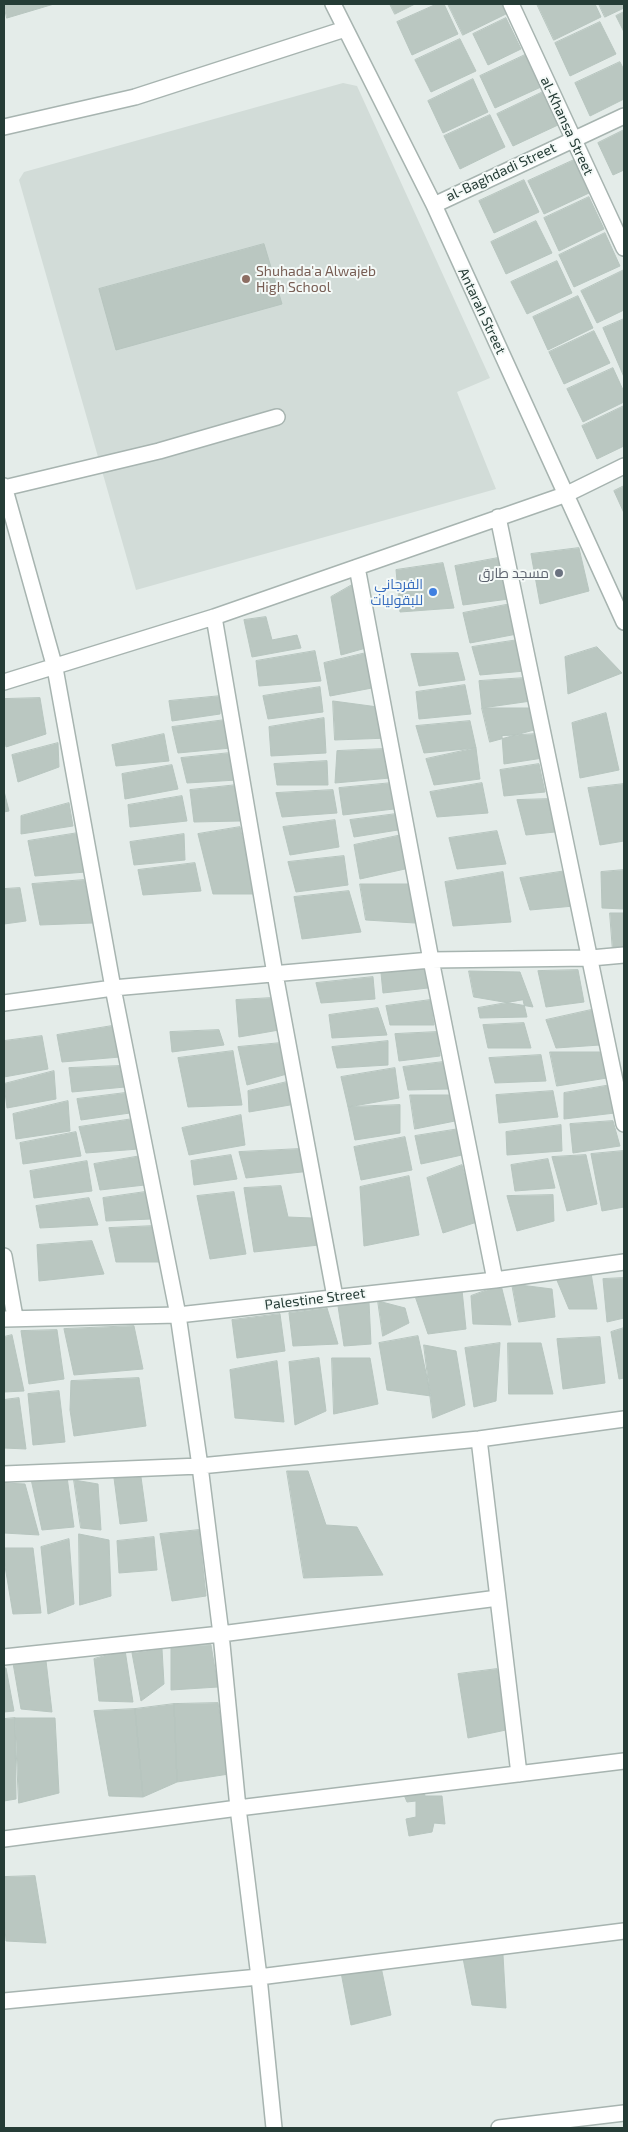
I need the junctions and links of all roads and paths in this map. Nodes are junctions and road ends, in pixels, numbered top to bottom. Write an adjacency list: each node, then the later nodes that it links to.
1 (333, 4): 3 (street, Antarah Street)
2 (511, 4): 6 (street, al-Khansa Street)
3 (345, 29): 5 (street); 7 (street, Antarah Street)
4 (624, 116): 6 (street, al-Baghdadi Street)
5 (4, 127)
6 (573, 138): 7 (street, al-Baghdadi Street); 8 (street, al-Khansa Street)
7 (434, 205): 12 (street, Antarah Street)
8 (624, 248)
9 (277, 417): 11 (street)
10 (624, 466): 12 (street)
11 (5, 494): 17 (street)
12 (566, 494): 13 (street); 16 (street, Antarah Street)
13 (498, 518): 14 (street); 20 (street)
14 (357, 567): 15 (street); 21 (street)
15 (214, 617): 17 (street); 22 (street)
16 (624, 622)
17 (55, 668): 18 (street); 23 (street)
18 (4, 682)
19 (624, 955): 20 (street)
20 (591, 958): 21 (street); 25 (street)
21 (431, 960): 22 (street); 28 (street)
22 (275, 974): 23 (street); 29 (street)
23 (113, 988): 24 (street); 30 (street)
24 (4, 1003)
25 (624, 1124)
26 (4, 1256): 31 (street)
27 (624, 1262): 28 (street, Palestine Street)
28 (495, 1280): 29 (street, Palestine Street)
29 (335, 1296): 30 (street, Palestine Street)
30 (178, 1316): 31 (street, Palestine Street); 34 (street)
31 (9, 1318)
32 (624, 1419): 33 (street)
33 (479, 1439): 34 (street); 36 (street)
34 (200, 1466): 35 (street); 37 (street)
35 (4, 1474)
36 (498, 1598): 37 (street); 40 (street)
37 (221, 1634): 38 (street); 41 (street)
38 (4, 1657)
39 (624, 1762): 40 (street)
40 (520, 1774): 41 (street)
41 (238, 1808): 42 (street); 44 (street)
42 (4, 1839)
43 (624, 1931): 44 (street)
44 (259, 1977): 45 (street); 47 (street)
45 (4, 2001)
46 (624, 2113): 48 (street)
47 (274, 2128)
48 (499, 2128)

